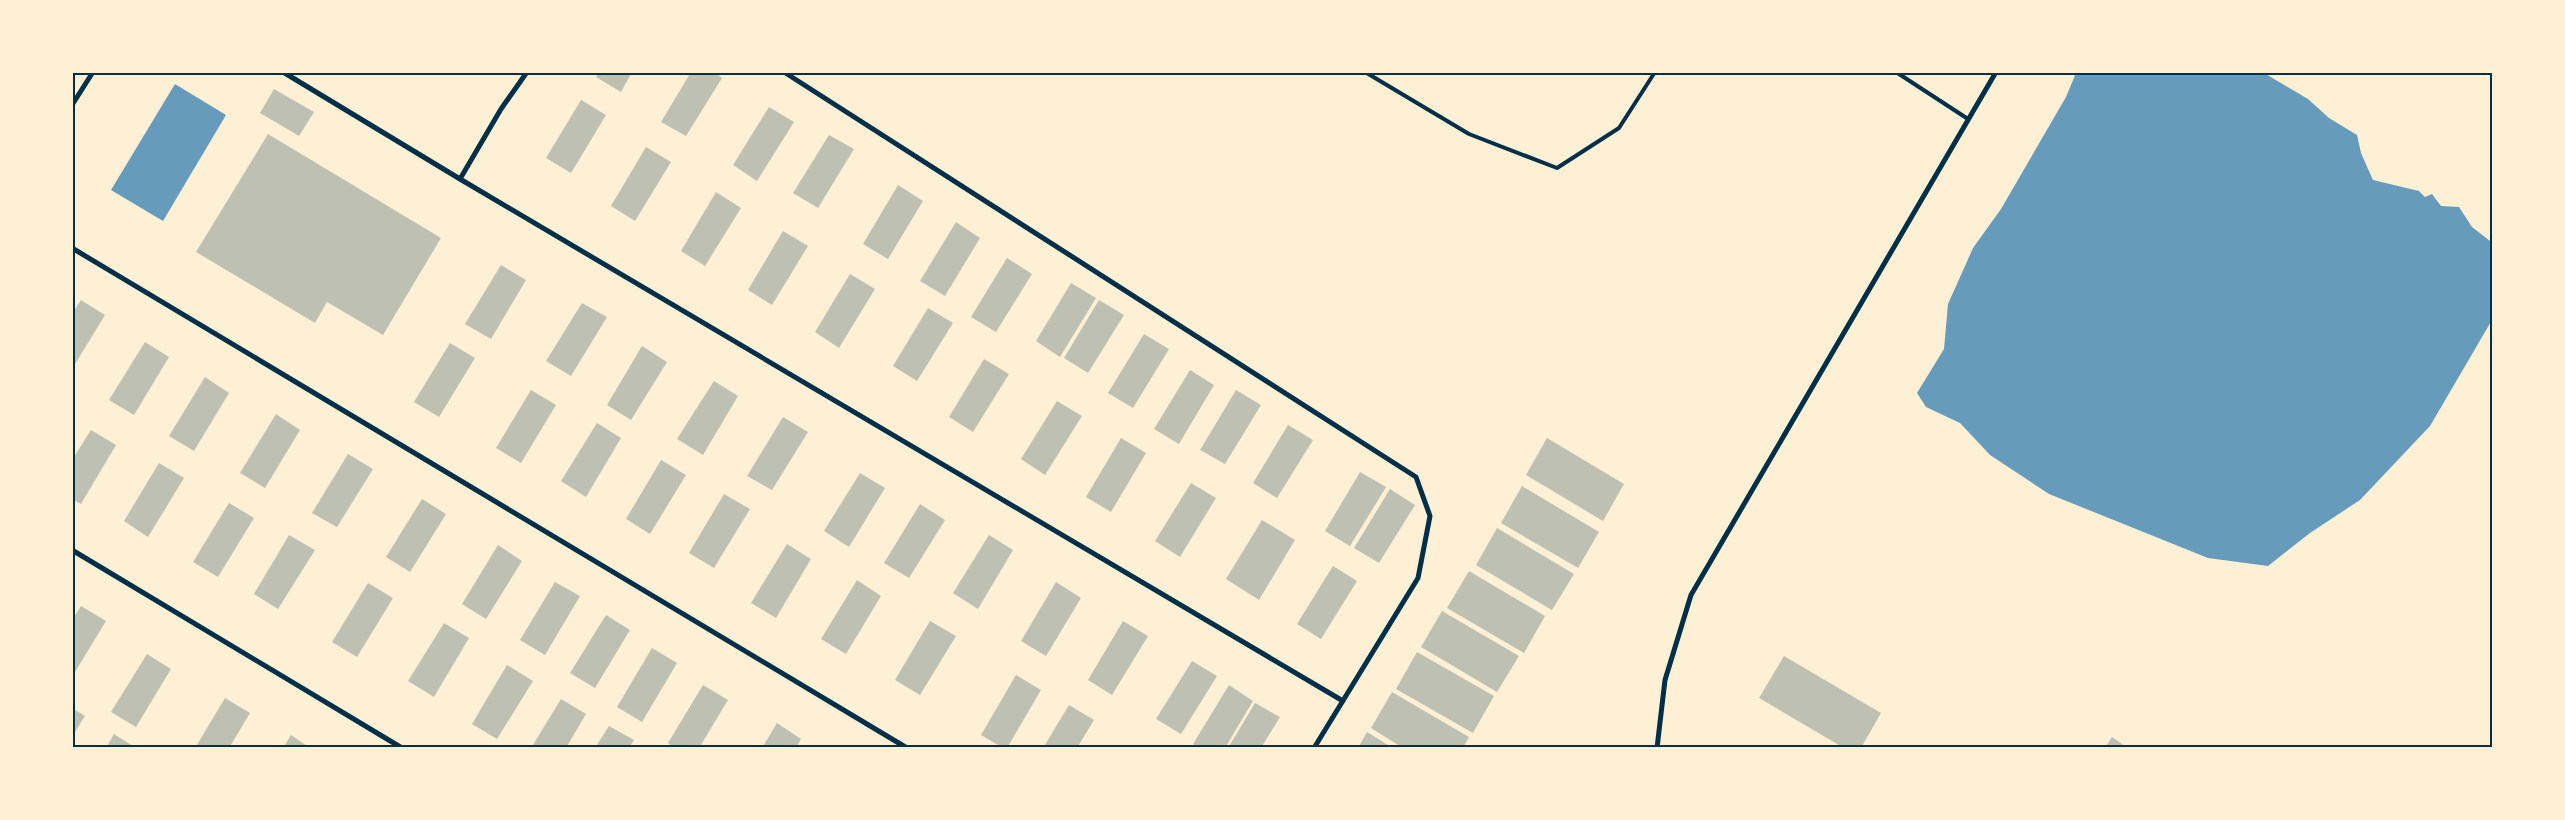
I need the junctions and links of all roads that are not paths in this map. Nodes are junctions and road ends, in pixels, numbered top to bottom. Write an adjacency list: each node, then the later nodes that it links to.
1 (93, 72): 9 (street)
2 (284, 72): 11 (street)
3 (527, 72): 11 (street)
4 (784, 72): 14 (street)
5 (1365, 72): 6 (lane)
6 (1655, 72)
7 (1896, 72): 10 (lane)
8 (1996, 72): 10 (street)
9 (72, 105)
10 (1968, 119): 18 (street)
11 (460, 179): 14 (street)
12 (72, 248): 16 (street)
13 (72, 550): 15 (street)
14 (1343, 701): 17 (street)
15 (402, 748)
16 (907, 748)
17 (1314, 748)
18 (1656, 748)

